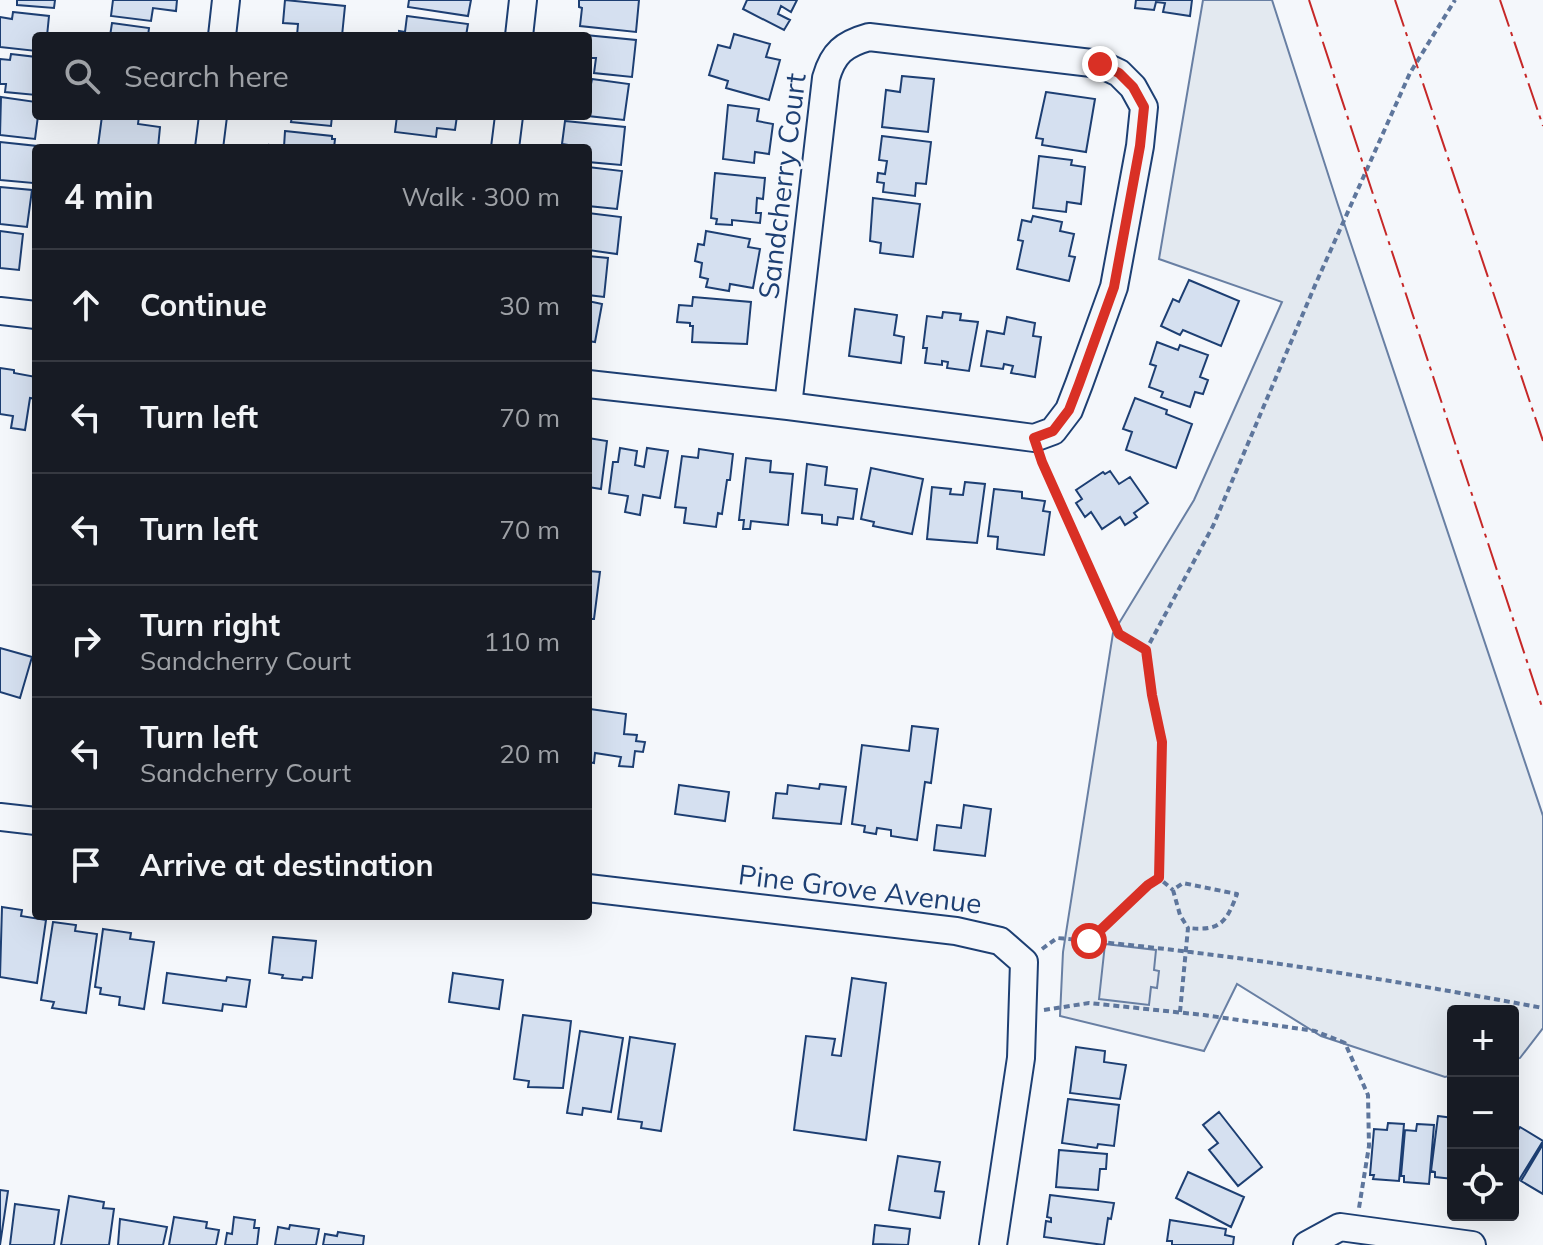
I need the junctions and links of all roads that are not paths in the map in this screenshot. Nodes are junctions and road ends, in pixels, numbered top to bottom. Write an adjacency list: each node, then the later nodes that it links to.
1 (226, 0): 3 (street)
2 (523, 0): 4 (street)
3 (222, 32)
4 (519, 32)
5 (212, 120): 7 (street)
6 (508, 120): 8 (street)
7 (210, 144)
8 (506, 144)
9 (0, 311): 10 (street)
10 (32, 315)
11 (592, 384): 12 (street)
12 (788, 406): 12 (street, Sandcherry Court)
13 (0, 817): 14 (street)
14 (32, 821)
15 (592, 888): 16 (street, Pine Grove Avenue)
16 (993, 1245)
17 (1307, 1245): 18 (street)
18 (1472, 1245)

